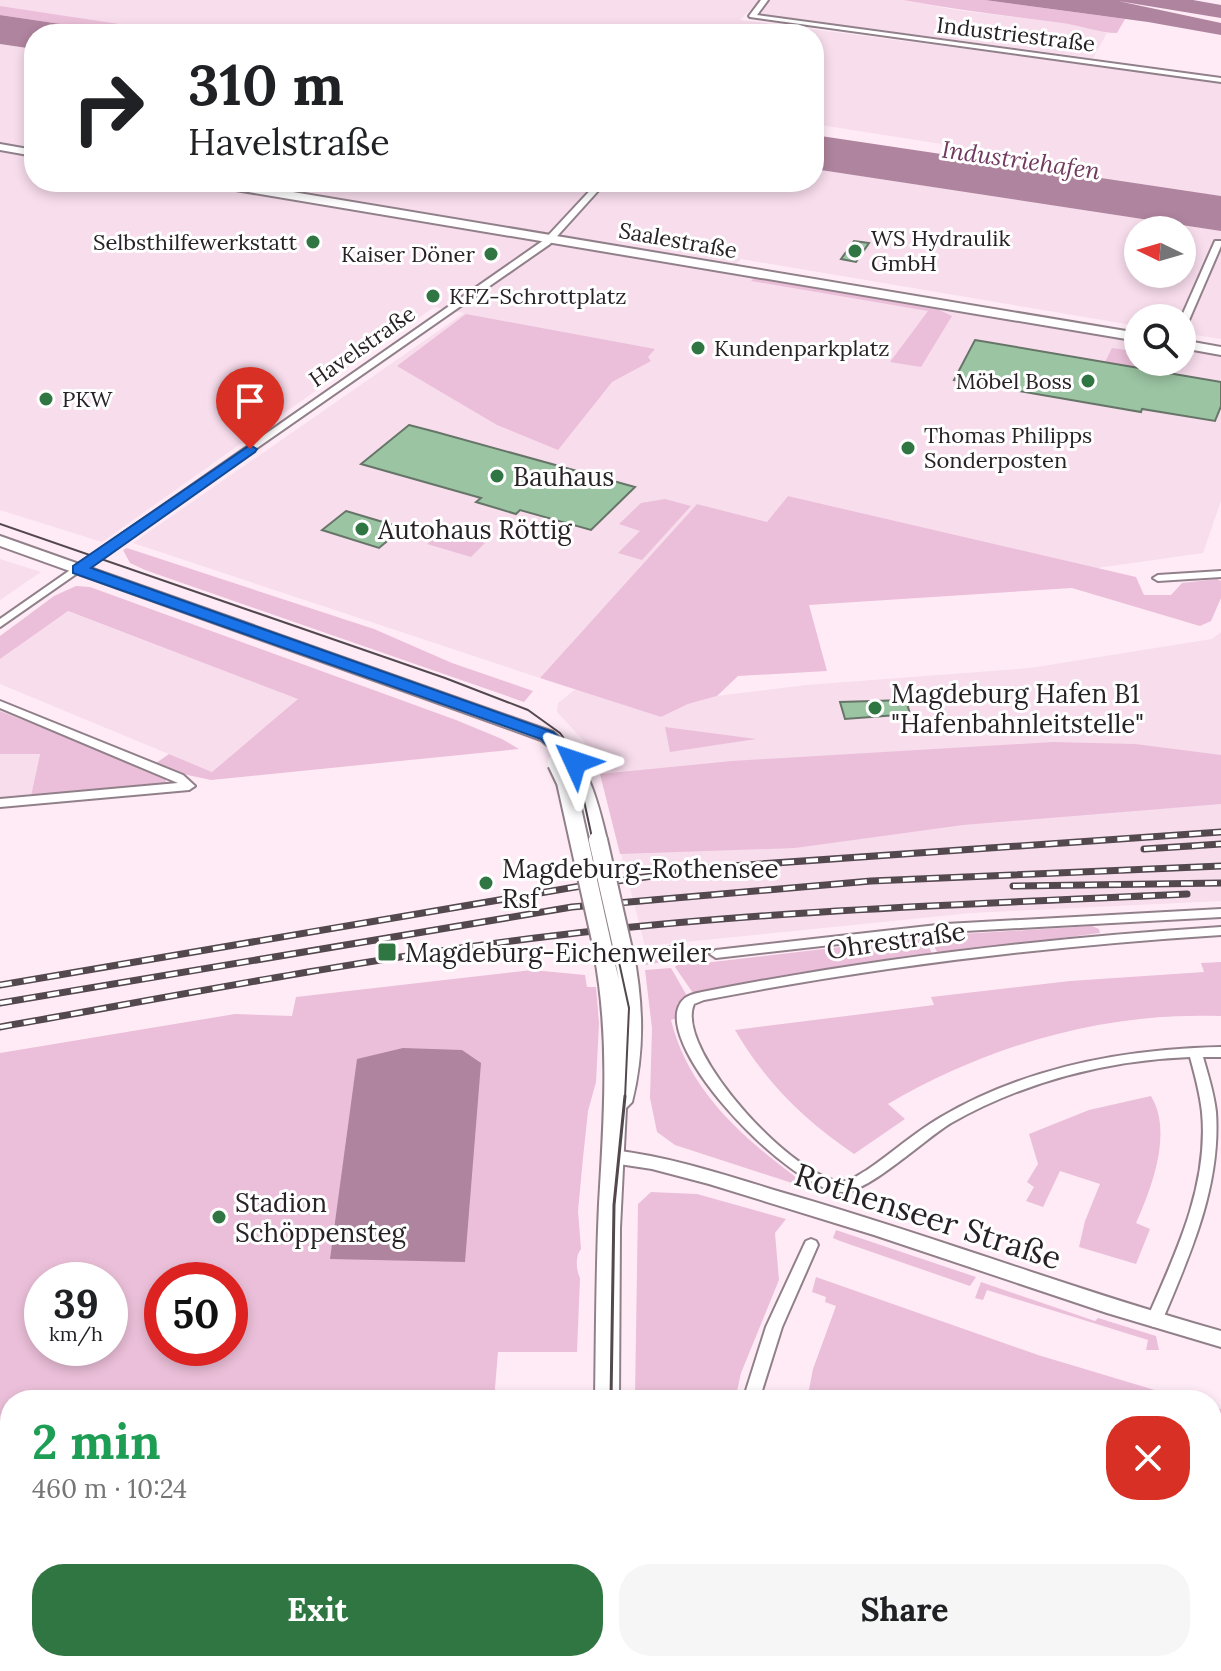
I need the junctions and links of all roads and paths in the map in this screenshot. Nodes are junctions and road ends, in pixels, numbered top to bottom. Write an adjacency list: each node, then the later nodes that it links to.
1 (765, 0): 2 (street, Industriestraße)
2 (803, 24)
3 (824, 27): 4 (street, Industriestraße)
4 (1221, 80)
5 (0, 147): 6 (main road)
6 (24, 151)
7 (271, 192): 9 (main road, Saalestraße)
8 (593, 192): 9 (street, Havelstraße)
9 (551, 239): 12 (main road, Saalestraße); 16 (street, Havelstraße)
10 (1218, 243): 11 (street)
11 (1192, 304)
12 (1124, 335)
13 (1196, 347): 14 (main road)
14 (1221, 351)
15 (0, 541): 16 (main road)
16 (79, 569): 19 (street, Havelstraße); 30 (main road, bridge)
17 (1221, 574): 18 (street)
18 (1158, 578)
19 (0, 624)
20 (0, 704): 21 (street)
21 (0, 803)
22 (1221, 913): 23 (street, Ohrestraße)
23 (1101, 918): 25 (street); 26 (street, Ohrestraße)
24 (1221, 931): 25 (street, Ohrestraße)
25 (1109, 937): 27 (street, Ohrestraße)
26 (716, 954)
27 (692, 999): 28 (street, Rothenseer Straße)
28 (1195, 1051): 29 (street); 32 (street)
29 (1221, 1052)
30 (613, 1157): 32 (street, Rothenseer Straße); 34 (main road)
31 (811, 1245): 35 (street)
32 (1154, 1321): 33 (street, Rothenseer Straße)
33 (1221, 1339)
34 (607, 1390)
35 (754, 1390)

